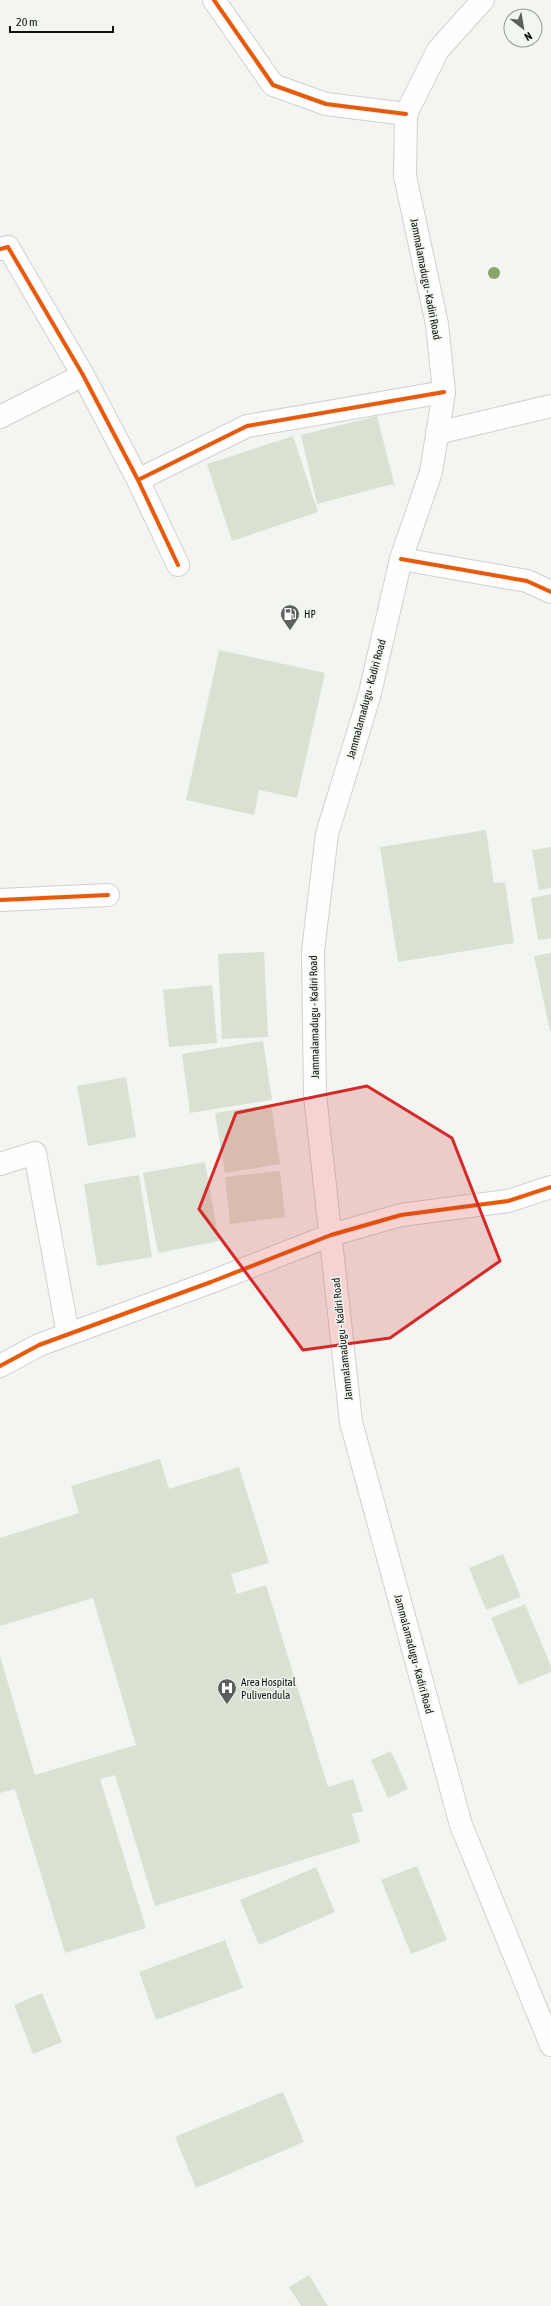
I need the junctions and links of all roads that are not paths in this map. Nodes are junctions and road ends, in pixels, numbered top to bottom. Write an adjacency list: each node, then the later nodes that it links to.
1 (214, 0): 3 (street)
2 (483, 0): 3 (street, Jammalamadugu - Kadiri Road)
3 (406, 114): 6 (street, Jammalamadugu - Kadiri Road)
4 (0, 249): 5 (street)
5 (83, 375): 8 (street); 10 (street)
6 (444, 392): 9 (street, Jammalamadugu - Kadiri Road); 10 (street)
7 (551, 406): 9 (street)
8 (0, 417)
9 (437, 433): 11 (street, Jammalamadugu - Kadiri Road)
10 (138, 480): 12 (street)
11 (401, 559): 13 (street); 18 (street, Jammalamadugu - Kadiri Road)
12 (178, 565)
13 (551, 592)
14 (108, 895): 15 (street)
15 (0, 900)
16 (0, 1164): 19 (street)
17 (551, 1187): 18 (street)
18 (331, 1235): 19 (street); 21 (street, Jammalamadugu - Kadiri Road)
19 (68, 1334): 20 (street)
20 (0, 1366)
21 (551, 2045)

